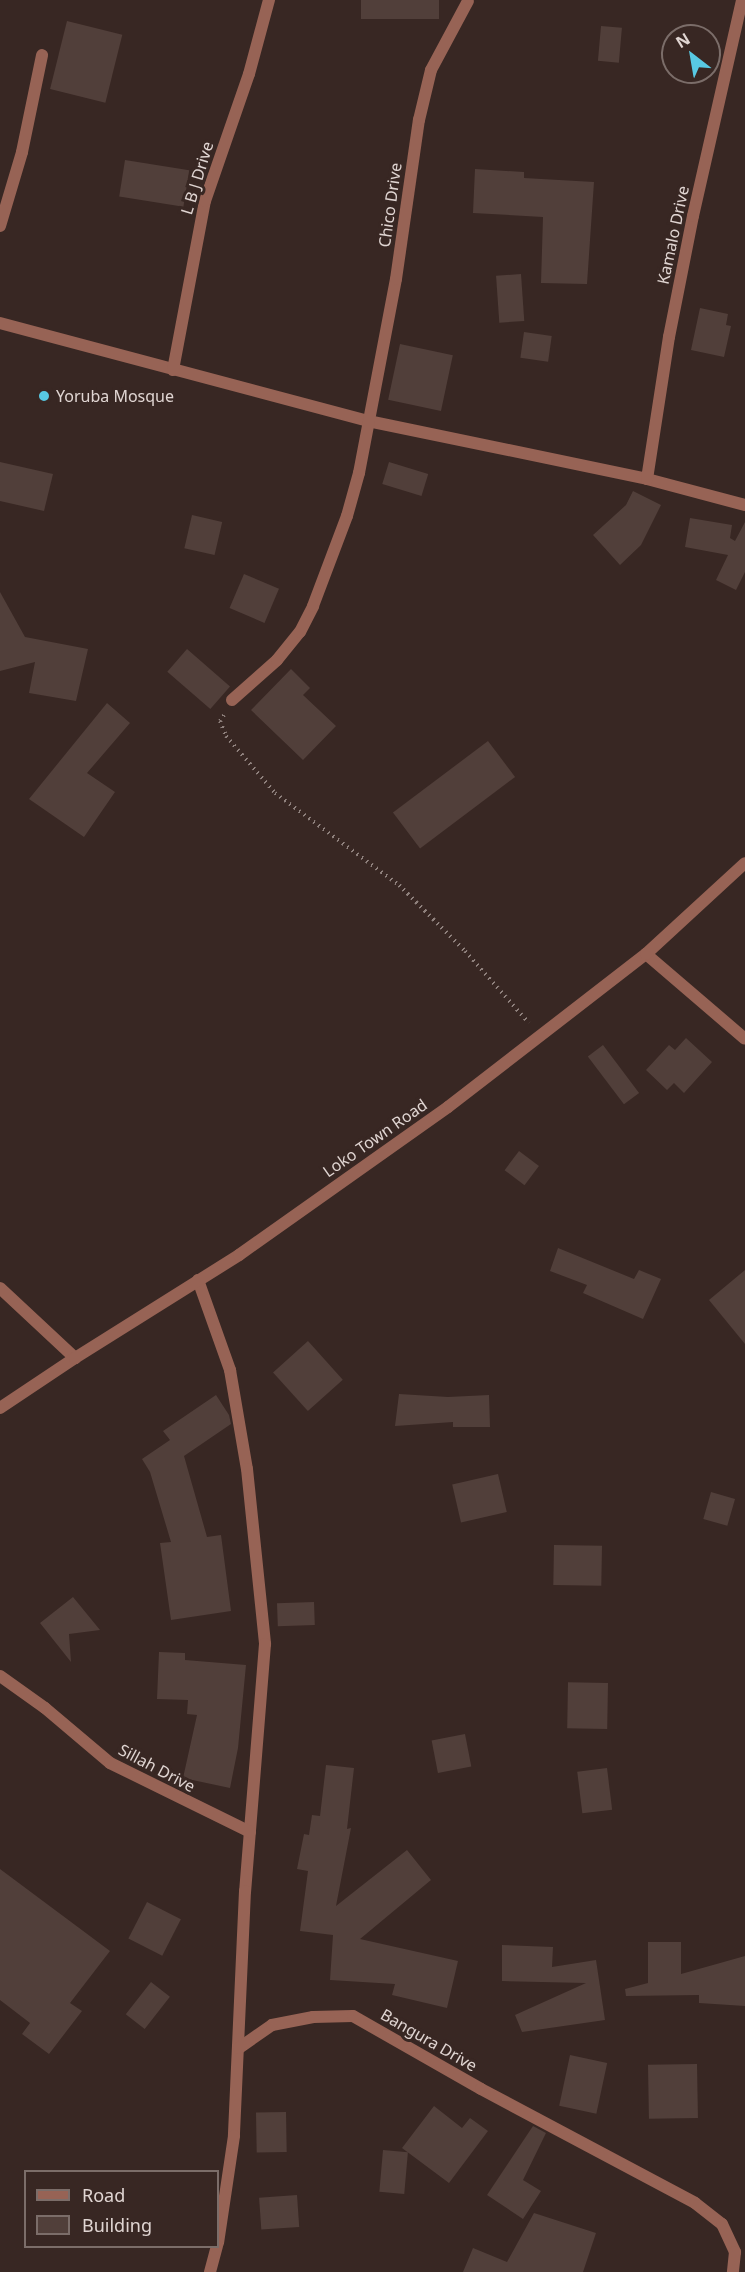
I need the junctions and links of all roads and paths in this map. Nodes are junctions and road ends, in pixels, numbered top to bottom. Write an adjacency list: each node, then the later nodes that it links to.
1 (269, 0): 7 (street, L B J Drive)
2 (742, 0): 9 (street, Kamalo Drive)
3 (468, 2): 8 (street, Chico Drive)
4 (42, 55): 5 (street)
5 (0, 226)
6 (0, 323): 7 (street)
7 (173, 370): 8 (street)
8 (368, 421): 9 (street); 11 (street, Chico Drive)
9 (647, 479): 10 (street)
10 (745, 505)
11 (232, 700): 14 (path)
12 (745, 863): 13 (street, Loko Town Road)
13 (646, 954): 14 (street, Loko Town Road); 15 (street)
14 (540, 1035): 16 (street, Loko Town Road)
15 (745, 1039)
16 (198, 1280): 18 (street, Loko Town Road); 21 (street)
17 (0, 1288): 18 (street)
18 (75, 1358): 19 (street, Loko Town Road)
19 (0, 1408)
20 (0, 1676): 21 (street, Sillah Drive)
21 (250, 1832): 22 (street)
22 (239, 2048): 23 (street); 26 (street, Bangura Drive)
23 (219, 2232)
24 (216, 2248): 25 (street)
25 (210, 2272)
26 (733, 2272)

